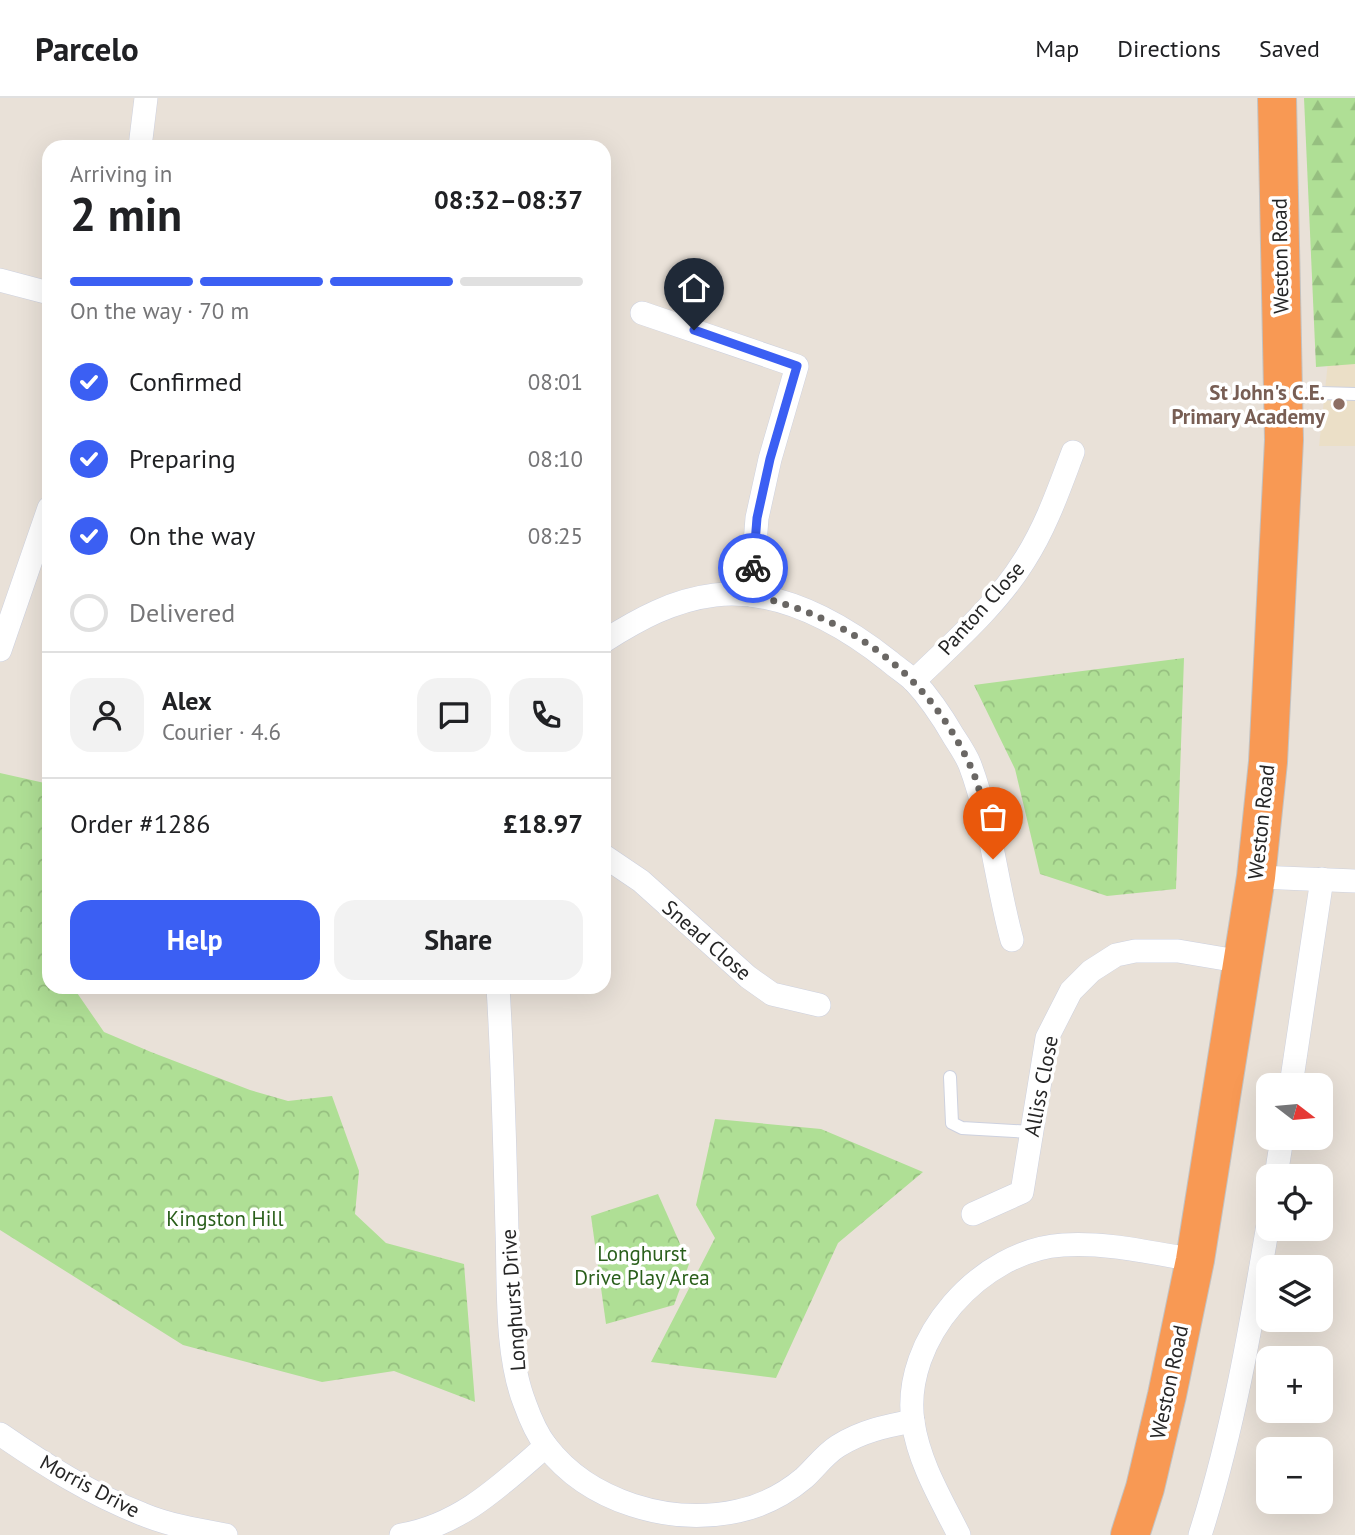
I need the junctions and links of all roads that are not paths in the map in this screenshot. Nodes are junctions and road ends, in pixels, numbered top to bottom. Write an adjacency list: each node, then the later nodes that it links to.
1 (146, 98): 3 (street)
2 (1277, 98): 8 (highway, Weston Road)
3 (141, 140)
4 (0, 280): 5 (street)
5 (42, 291)
6 (642, 313): 11 (street)
7 (1355, 394): 8 (lane)
8 (1282, 397): 16 (highway, Weston Road)
9 (1073, 452): 14 (street, Panton Close)
10 (42, 528): 13 (street)
11 (751, 595): 12 (street); 14 (street)
12 (611, 637)
13 (0, 650)
14 (914, 681): 19 (street)
15 (611, 861): 22 (street, Snead Close)
16 (1256, 877): 17 (street); 20 (highway, Weston Road)
17 (1322, 879): 18 (street); 23 (street)
18 (1355, 880)
19 (1012, 940)
20 (1243, 962): 25 (street, Alliss Close); 28 (highway, Weston Road)
21 (498, 994): 31 (street, Longhurst Drive)
22 (819, 1005)
23 (1293, 1073)
24 (950, 1077): 25 (lane)
25 (1031, 1132): 26 (street, Alliss Close)
26 (973, 1214)
27 (1265, 1241): 36 (street)
28 (1195, 1260): 29 (street); 35 (highway, Weston Road)
29 (913, 1421): 31 (street, Longhurst Drive); 34 (street)
30 (0, 1434): 32 (street, Morris Drive)
31 (546, 1446): 33 (street)
32 (226, 1535)
33 (401, 1535)
34 (959, 1535)
35 (1130, 1535)
36 (1200, 1535)

